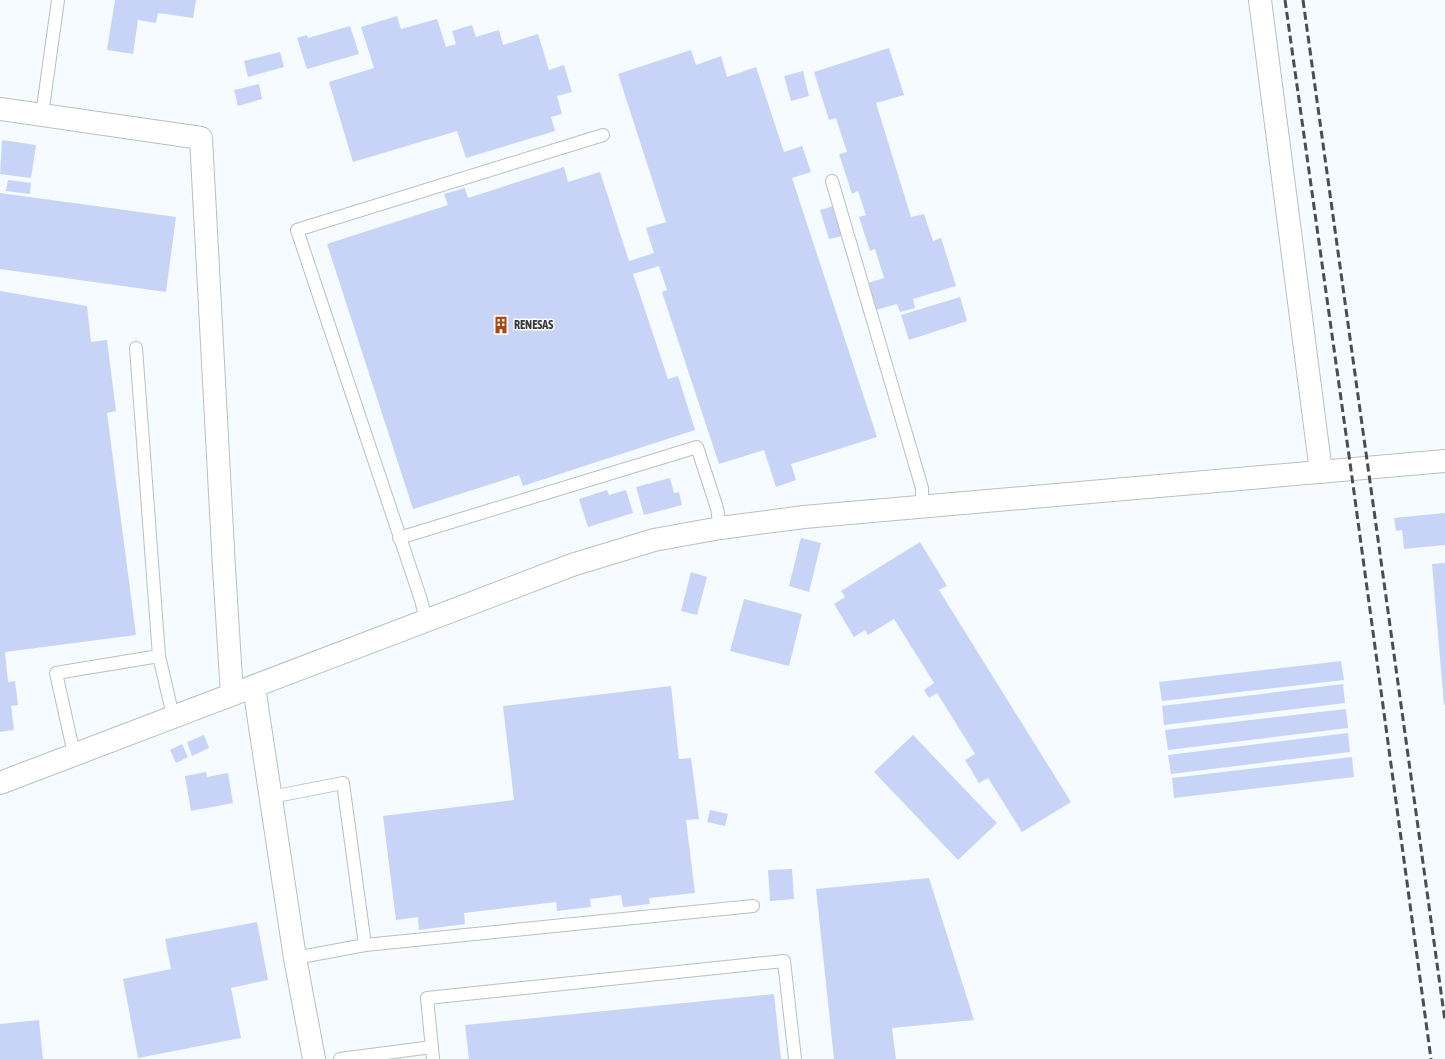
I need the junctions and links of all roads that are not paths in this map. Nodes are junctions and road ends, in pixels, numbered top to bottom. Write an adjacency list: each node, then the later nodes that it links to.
1 (58, 0): 4 (lane)
2 (1260, 0): 9 (street)
3 (0, 109): 4 (street)
4 (42, 115): 16 (street)
5 (603, 135): 12 (lane)
6 (832, 181): 10 (lane)
7 (136, 348): 14 (lane)
8 (1445, 461): 9 (street)
9 (1321, 472): 10 (street)
10 (922, 507): 11 (street)
11 (720, 528): 12 (lane); 13 (street)
12 (399, 538): 13 (lane)
13 (426, 619): 15 (street)
14 (159, 656): 17 (lane); 18 (lane)
15 (254, 687): 16 (street); 20 (street)
16 (232, 694): 17 (street)
17 (173, 716): 18 (street)
18 (74, 754): 19 (street)
19 (0, 783)
20 (271, 797): 22 (lane); 23 (street)
21 (752, 906): 22 (lane)
22 (365, 945): 23 (lane)
23 (295, 958): 25 (street)
24 (432, 1053): 26 (lane); 27 (lane)
25 (314, 1059)
26 (340, 1059)
27 (795, 1059)

